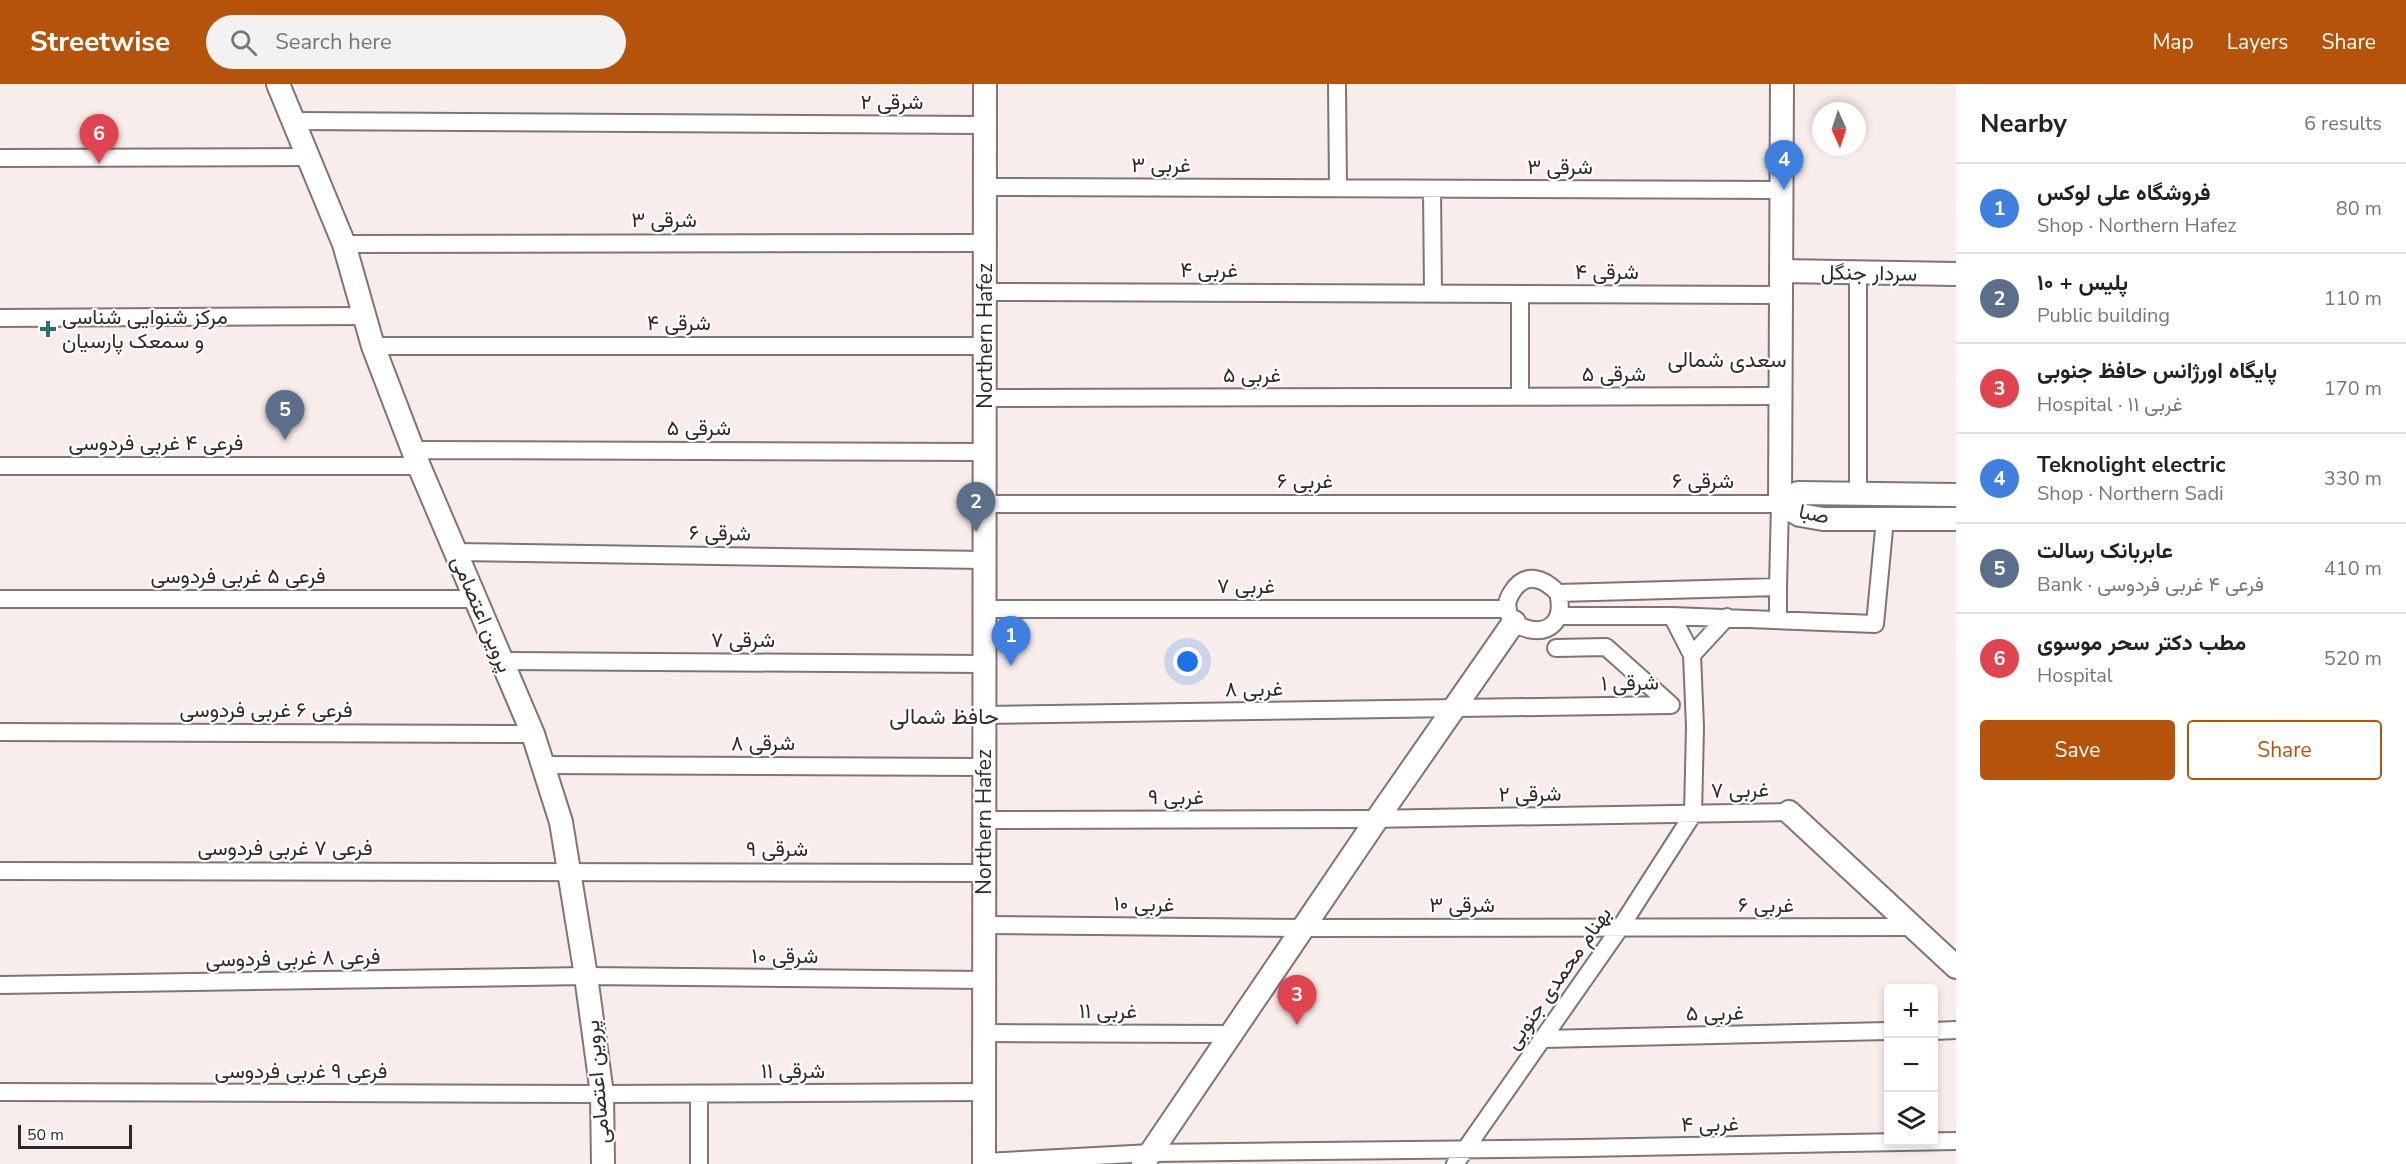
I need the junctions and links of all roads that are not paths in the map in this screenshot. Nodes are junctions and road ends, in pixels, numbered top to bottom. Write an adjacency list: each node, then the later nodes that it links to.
1 (278, 84): 5 (main road, پروین اعتصامی)
2 (985, 84): 6 (main road, Northern Hafez)
3 (1337, 84): 10 (street)
4 (1782, 84): 12 (main road)
5 (294, 121): 6 (street, ۲ شرقی); 8 (main road, پروین اعتصامی)
6 (985, 125): 9 (main road, Northern Hafez)
7 (0, 158): 8 (street)
8 (310, 158): 14 (main road, پروین اعتصامی)
9 (985, 187): 10 (street, ۳ غربی); 13 (main road, Northern Hafez)
10 (1338, 188): 11 (street, ۳ شرقی)
11 (1432, 189): 12 (street, ۳ شرقی); 19 (street)
12 (1782, 190): 15 (main road)
13 (985, 243): 14 (street, ۳ شرقی); 18 (main road, Northern Hafez)
14 (344, 244): 22 (main road, پروین اعتصامی)
15 (1781, 271): 16 (main road, سردار جنگل); 21 (main road)
16 (1858, 273): 17 (main road, سردار جنگل); 32 (street)
17 (1956, 274)
18 (985, 292): 19 (street, ۴ غربی); 25 (main road, Northern Hafez)
19 (1433, 294): 20 (street, ۴ شرقی)
20 (1520, 294): 21 (street, ۴ شرقی); 26 (street)
21 (1781, 295): 27 (main road)
22 (365, 316): 23 (street); 24 (main road, پروین اعتصامی)
23 (0, 318)
24 (373, 346): 25 (street, ۴ شرقی); 30 (main road, پروین اعتصامی)
25 (984, 346): 28 (main road, Northern Hafez)
26 (1520, 396): 27 (street, ۵ شرقی); 28 (street, ۵ غربی)
27 (1781, 396): 36 (main road)
28 (984, 398): 29 (main road, Northern Hafez)
29 (984, 452): 30 (street, ۵ شرقی); 34 (main road, Northern Hafez)
30 (416, 458): 31 (street, فرعی ۴ غربی فردوسی); 39 (main road, پروین اعتصامی)
31 (0, 466)
32 (1858, 494): 33 (main road, صبا); 36 (main road, صبا)
33 (1956, 495)
34 (984, 504): 35 (street, ۶ غربی); 40 (main road, Northern Hafez)
35 (1625, 504): 36 (street, ۶ شرقی)
36 (1780, 504): 37 (main road, صبا); 41 (street)
37 (1885, 519): 38 (main road, صبا); 50 (street)
38 (1956, 519)
39 (456, 552): 40 (street, ۶ شرقی); 44 (main road, پروین اعتصامی)
40 (984, 560): 45 (main road, Northern Hafez)
41 (1778, 587): 42 (street); 50 (street)
42 (1558, 593): 46 (street); 47 (street)
43 (0, 599): 44 (street, فرعی ۵ غربی فردوسی)
44 (476, 599): 53 (main road, پروین اعتصامی)
45 (984, 609): 47 (street, ۷ غربی); 54 (main road, Northern Hafez)
46 (1559, 615): 47 (street); 48 (street)
47 (1511, 616): 55 (main road)
48 (1672, 616): 49 (street); 52 (street)
49 (1727, 617): 50 (street); 52 (street)
50 (1778, 620)
51 (1556, 648): 55 (street, ۱ شرقی)
52 (1692, 655): 62 (street)
53 (502, 661): 54 (street, ۷ شرقی); 58 (main road, پروین اعتصامی)
54 (984, 664): 56 (main road, Northern Hafez)
55 (1453, 709): 56 (street, ۸ غربی); 63 (main road)
56 (984, 715): 60 (main road, Northern Hafez)
57 (0, 732): 58 (street, فرعی ۶ غربی فردوسی)
58 (533, 734): 59 (main road, پروین اعتصامی)
59 (542, 765): 60 (street, ۸ شرقی); 66 (main road, پروین اعتصامی)
60 (984, 767): 64 (main road, Northern Hafez)
61 (1789, 812): 62 (street, ۷ غربی); 69 (main road)
62 (1693, 814): 63 (street, ۲ شرقی); 71 (street, بهنام محمدی جنوبی)
63 (1373, 819): 64 (street, ۹ غربی); 70 (main road)
64 (984, 820): 67 (main road, Northern Hafez)
65 (0, 871): 66 (street, فرعی ۷ غربی فردوسی)
66 (569, 871): 67 (street, شرقی ۹); 73 (main road, پروین اعتصامی)
67 (984, 873): 68 (main road, Northern Hafez)
68 (984, 925): 70 (street, ۱۰ غربی); 74 (main road, Northern Hafez)
69 (1912, 927): 71 (street, ۶ غربی); 72 (main road)
70 (1304, 928): 71 (street, ۳ شرقی); 80 (main road)
71 (1620, 928): 81 (street, بهنام محمدی جنوبی)
72 (1956, 967)
73 (586, 976): 74 (street, شرقی ۱۰); 75 (street, فرعی ۸ غربی فردوسی); 84 (main road, پروین اعتصامی)
74 (984, 980): 79 (main road, Northern Hafez)
75 (0, 985)
76 (1938, 1030): 77 (street)
77 (1956, 1030)
78 (1884, 1032): 81 (street, ۵ غربی)
79 (984, 1033): 80 (street, ۱۱ غربی); 83 (main road, Northern Hafez)
80 (1232, 1034): 89 (main road)
81 (1543, 1039): 87 (street, بهنام محمدی جنوبی)
82 (0, 1092): 84 (street, فرعی ۹ غربی فردوسی)
83 (984, 1092): 85 (street, ۱۱ شرقی); 90 (main road, Northern Hafez)
84 (602, 1094): 85 (street, ۱۱ شرقی); 91 (main road, پروین اعتصامی)
85 (699, 1094): 92 (street)
86 (1956, 1141): 88 (street, ۴ غربی)
87 (1465, 1150): 88 (street, ۴ غربی); 89 (street); 93 (street, بهنام محمدی جنوبی)
88 (1582, 1156)
89 (1147, 1158): 90 (street)
90 (984, 1163)
91 (603, 1164)
92 (699, 1164)
93 (1455, 1164)

